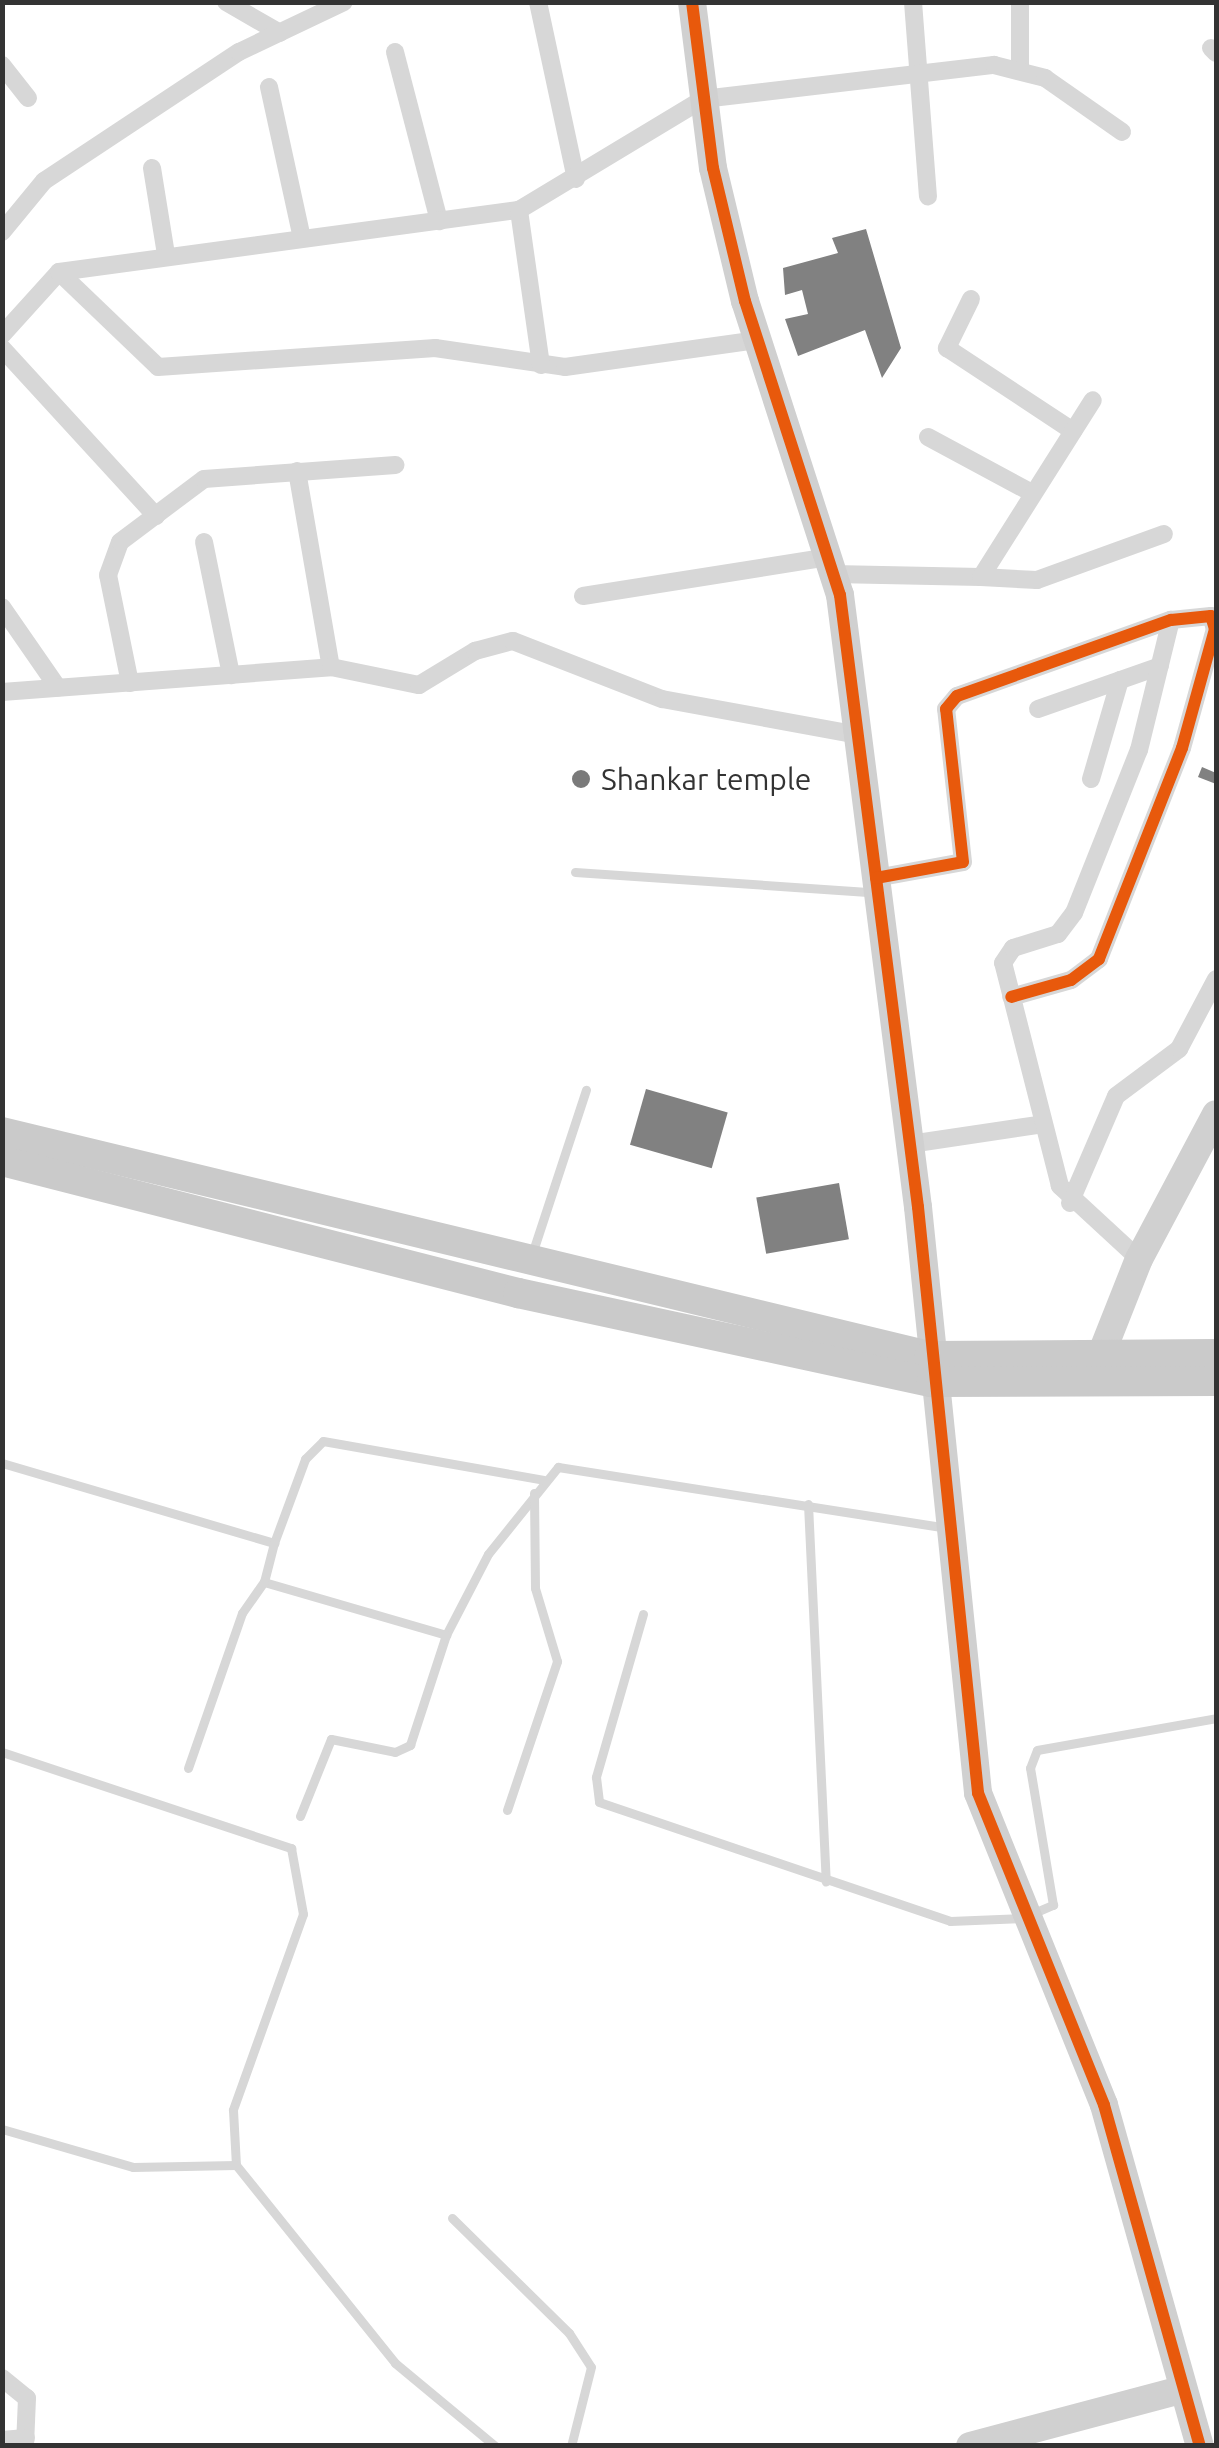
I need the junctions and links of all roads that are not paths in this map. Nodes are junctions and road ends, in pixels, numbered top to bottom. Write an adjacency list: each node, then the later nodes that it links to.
1 (226, 2): 7 (street)
2 (344, 2): 7 (street)
3 (538, 2): 17 (street)
4 (692, 2): 14 (street)
5 (913, 2): 11 (street)
6 (1020, 2): 10 (street)
7 (280, 33): 20 (street)
8 (396, 52): 21 (street)
9 (2, 65): 13 (street)
10 (1020, 69): 11 (street); 15 (street)
11 (916, 72): 14 (street); 18 (street)
12 (269, 87): 22 (street)
13 (28, 98)
14 (703, 100): 17 (street); 27 (street)
15 (1122, 132)
16 (152, 168): 23 (street)
17 (576, 178): 19 (street)
18 (928, 196)
19 (519, 210): 21 (street); 29 (street)
20 (5, 221)
21 (439, 221): 22 (street)
22 (302, 238): 23 (street)
23 (166, 254): 24 (street)
24 (59, 272): 26 (street); 29 (street)
25 (971, 299): 31 (street)
26 (2, 335)
27 (758, 340): 29 (street); 39 (street)
28 (2, 348): 36 (street)
29 (541, 365)
30 (1094, 400): 31 (street)
31 (1073, 431): 35 (street)
32 (928, 437): 35 (street)
33 (395, 465): 34 (street)
34 (297, 470): 36 (street); 48 (street)
35 (1032, 493): 40 (street)
36 (156, 516): 51 (street)
37 (1164, 534): 40 (street)
38 (204, 542): 49 (street)
39 (831, 566): 40 (street); 42 (street); 55 (street)
40 (981, 578)
41 (1216, 594): 44 (street)
42 (583, 596)
43 (2, 607): 52 (street)
44 (1204, 612): 45 (street); 46 (street)
45 (1172, 620): 47 (street); 58 (street)
46 (1216, 630): 60 (street)
47 (1160, 666): 50 (street); 60 (street)
48 (331, 667): 49 (street); 55 (street)
49 (230, 675): 51 (street)
50 (1120, 680): 54 (street); 56 (street)
51 (130, 682): 52 (street)
52 (58, 688): 53 (street)
53 (2, 692)
54 (1038, 710)
55 (858, 735): 58 (street)
56 (1091, 780)
57 (575, 872): 58 (lane)
58 (877, 886): 65 (street)
59 (1216, 979): 67 (street)
60 (1011, 997): 63 (street)
61 (586, 1090): 69 (lane)
62 (1216, 1114): 68 (street)
63 (1044, 1124): 65 (street); 67 (street)
64 (2, 1132): 69 (main road)
65 (910, 1144): 71 (street)
66 (2, 1161): 71 (main road)
67 (1070, 1203): 68 (street)
68 (1139, 1260): 72 (street)
69 (528, 1264): 71 (main road)
70 (1216, 1354): 72 (main road)
71 (930, 1369): 72 (main road); 78 (street)
72 (1094, 1372): 73 (main road)
73 (1216, 1381)
74 (2, 1462): 79 (lane)
75 (544, 1480): 76 (lane); 77 (lane); 79 (lane)
76 (534, 1493): 82 (lane); 86 (lane)
77 (808, 1504): 78 (lane); 88 (lane)
78 (950, 1528): 89 (street)
79 (274, 1543): 80 (lane)
80 (264, 1582): 82 (lane); 85 (lane)
81 (644, 1614): 88 (lane)
82 (446, 1635): 87 (lane)
83 (1216, 1718): 89 (lane)
84 (2, 1752): 91 (lane)
85 (188, 1768)
86 (506, 1810)
87 (300, 1816)
88 (826, 1882): 89 (lane)
89 (1022, 1918): 94 (street)
90 (2, 2129): 91 (lane)
91 (236, 2165): 98 (lane)
92 (452, 2218): 99 (lane)
93 (2, 2378): 97 (street)
94 (1182, 2390): 96 (street); 101 (street)
95 (2, 2440): 97 (street)
96 (1013, 2440): 100 (street)
97 (25, 2442)
98 (495, 2446)
99 (571, 2446)
100 (970, 2446)
101 (1200, 2446)

